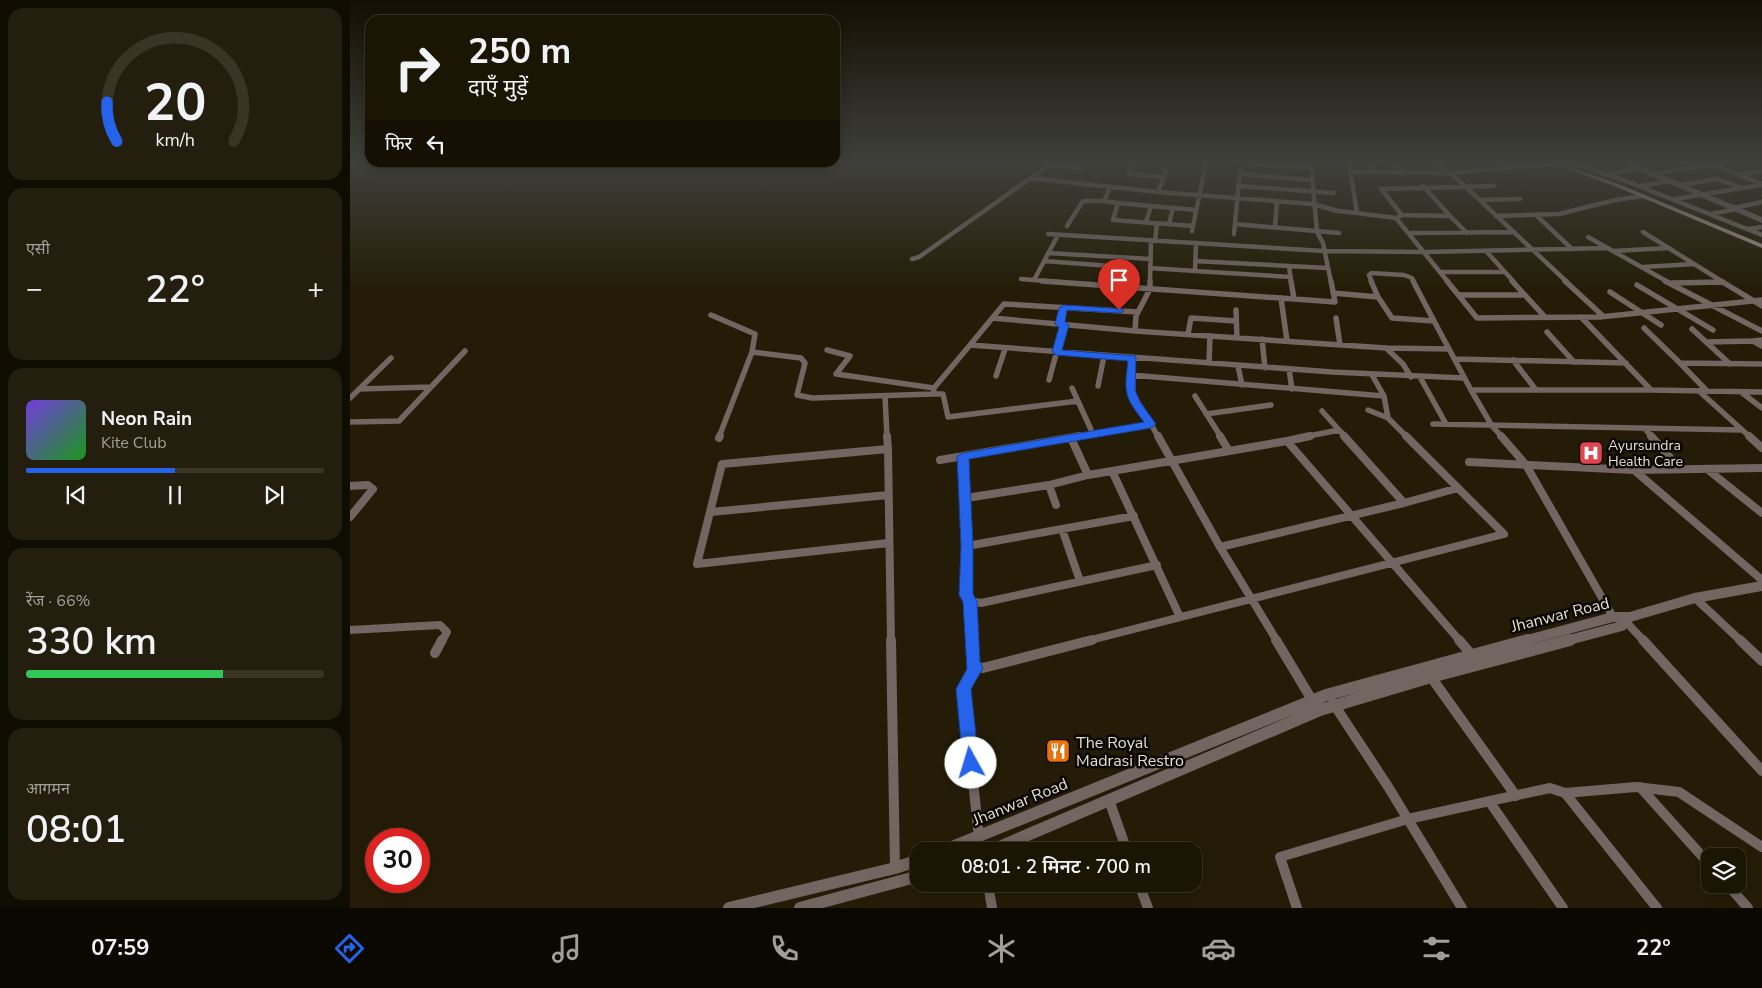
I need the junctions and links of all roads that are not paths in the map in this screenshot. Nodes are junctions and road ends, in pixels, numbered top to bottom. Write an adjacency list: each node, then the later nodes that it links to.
1 (992, 205): 63 (street)
2 (1080, 205): 35 (street)
3 (1117, 205): 31 (street)
4 (1144, 205): 20 (street)
5 (1197, 205): 23 (street)
6 (1236, 205): 34 (street)
7 (1277, 205): 36 (street)
8 (1313, 205): 39 (street)
9 (1318, 205): 24 (street)
10 (1356, 205): 24 (street)
11 (1392, 205): 26 (street)
12 (1440, 205): 27 (street)
13 (1485, 205): 28 (street)
14 (1593, 205): 29 (street)
15 (1666, 205): 52 (main road)
16 (1673, 205): 52 (main road)
17 (1688, 205): 25 (street)
18 (1729, 205): 22 (street)
19 (1747, 205): 22 (street)
20 (1151, 206): 21 (street); 31 (street)
21 (1173, 208): 23 (street); 33 (street)
22 (1735, 208): 25 (street); 30 (street)
23 (1196, 210): 33 (street)
24 (1357, 213): 26 (street)
25 (1710, 214): 38 (street)
26 (1399, 216): 27 (street); 43 (street)
27 (1450, 216): 44 (street)
28 (1496, 216): 29 (street); 40 (street)
29 (1537, 216): 54 (street)
30 (1762, 220)
31 (1146, 222): 32 (street)
32 (1157, 223): 33 (street); 50 (street)
33 (1169, 224)
34 (1235, 224): 36 (street); 46 (street)
35 (1066, 226)
36 (1276, 227): 39 (street)
37 (1762, 227): 38 (street)
38 (1749, 230): 48 (street)
39 (1317, 232): 42 (street); 57 (street)
40 (1514, 232): 44 (street); 56 (street)
41 (1643, 232): 53 (street)
42 (1339, 233)
43 (1410, 233): 44 (street); 59 (street)
44 (1467, 233)
45 (1048, 234): 47 (street)
46 (1234, 234)
47 (1058, 235): 50 (street); 60 (street)
48 (1762, 235)
49 (1588, 237): 55 (street)
50 (1153, 241): 51 (street); 62 (street)
51 (1196, 243): 57 (street); 65 (street)
52 (1762, 244)
53 (1668, 248): 55 (street); 67 (street)
54 (1572, 249): 55 (street); 56 (street)
55 (1610, 249): 70 (street)
56 (1532, 250): 58 (street); 102 (street)
57 (1324, 251): 59 (street); 72 (street)
58 (1486, 251): 59 (street); 75 (street)
59 (1426, 252): 74 (street)
60 (1048, 253): 61 (street); 64 (street)
61 (1104, 256): 62 (street); 68 (street)
62 (1151, 259): 71 (street)
63 (912, 260)
64 (1044, 261): 68 (street); 79 (street)
65 (1196, 261): 66 (street); 73 (street)
66 (1251, 264): 69 (street); 76 (street)
67 (1694, 264): 70 (street); 80 (street)
68 (1104, 266): 83 (street)
69 (1289, 266): 72 (street); 77 (street)
70 (1642, 267): 81 (street)
71 (1150, 268): 73 (street); 84 (street)
72 (1328, 268): 86 (street)
73 (1195, 271): 76 (street)
74 (1441, 272): 75 (street); 87 (street)
75 (1504, 272): 88 (street)
76 (1253, 274): 77 (street)
77 (1291, 277): 91 (street)
78 (1021, 279): 79 (street)
79 (1034, 280): 83 (street)
80 (1723, 282): 81 (street); 92 (street)
81 (1671, 283): 94 (street)
82 (1637, 285): 97 (street)
83 (1108, 286): 84 (street)
84 (1150, 289): 90 (street); 99 (street)
85 (1610, 292): 100 (street)
86 (1333, 293): 89 (street); 91 (street)
87 (1459, 295): 88 (street); 103 (street)
88 (1524, 295): 103 (street)
89 (1378, 297): 108 (street); 108 (street)
90 (1281, 298): 91 (street); 124 (street)
91 (1294, 299)
92 (1753, 300): 93 (street); 94 (street); 95 (street)
93 (1762, 300)
94 (1709, 304): 97 (street); 109 (street)
95 (1762, 306)
96 (1064, 308): 99 (street); 104 (street); 111 (street)
97 (1672, 308): 100 (street); 115 (street)
98 (1236, 310): 107 (street)
99 (1138, 312): 116 (street)
100 (1641, 314): 102 (street); 112 (street)
101 (711, 315): 135 (street)
102 (1603, 316): 106 (street)
103 (1544, 317): 106 (street)
104 (992, 318): 111 (street); 127 (street)
105 (1336, 318): 128 (street)
106 (1581, 318): 145 (street)
107 (1236, 321): 119 (street); 121 (street)
108 (1435, 321): 132 (street)
109 (1750, 324): 110 (street); 117 (street)
110 (1762, 324)
111 (1062, 325): 116 (street); 136 (street)
112 (1661, 325)
113 (1644, 328): 144 (street)
114 (1692, 330): 126 (street)
115 (1713, 330)
116 (1135, 331): 119 (street)
117 (1762, 331)
118 (1548, 332): 142 (street)
119 (1188, 334): 120 (street)
120 (1210, 336): 121 (street); 143 (street)
121 (1237, 338): 122 (street)
122 (1262, 339): 124 (street); 149 (street)
123 (1762, 340): 125 (street)
124 (1287, 341): 128 (street)
125 (1753, 341): 126 (street); 129 (street)
126 (1706, 342): 146 (street)
127 (970, 345): 131 (street); 167 (street)
128 (1340, 345): 130 (street)
129 (1762, 346)
130 (1386, 348): 132 (street); 154 (street)
131 (1005, 349): 136 (street); 153 (street)
132 (1449, 349): 140 (street)
133 (827, 350): 167 (street)
134 (465, 351): 160 (street)
135 (752, 352): 172 (street); 192 (street)
136 (1056, 352): 137 (street); 157 (street)
137 (1104, 356): 139 (street); 159 (street)
138 (391, 358): 162 (street)
139 (1133, 358): 143 (street); 151 (street)
140 (1455, 359): 141 (street); 156 (street)
141 (1513, 360): 142 (street); 165 (street)
142 (1574, 362): 145 (street)
143 (1209, 363): 148 (street)
144 (1680, 363): 146 (street); 169 (street)
145 (1626, 364): 166 (street)
146 (1730, 364): 147 (street)
147 (1762, 364)
148 (1238, 366): 149 (street); 158 (street)
149 (1265, 368): 150 (street)
150 (1289, 369): 152 (street); 163 (street)
151 (1131, 375): 158 (street); 184 (street)
152 (1372, 375): 154 (street); 174 (street)
153 (996, 376)
154 (1411, 377): 155 (street)
155 (1420, 377): 156 (street); 186 (street)
156 (1464, 378): 164 (street)
157 (1049, 380)
158 (1242, 385): 163 (street)
159 (1098, 386)
160 (431, 387): 162 (street); 183 (street)
161 (1072, 388): 176 (street)
162 (359, 389): 175 (street)
163 (1292, 389): 174 (street)
164 (1471, 390): 165 (street); 187 (street)
165 (1536, 390): 166 (street)
166 (1651, 390): 168 (street)
167 (934, 391): 172 (street); 176 (street)
168 (1699, 391): 169 (street); 190 (street)
169 (1707, 391): 170 (street)
170 (1740, 392): 171 (street); 178 (street)
171 (1762, 392)
172 (886, 396): 196 (street)
173 (1195, 396): 181 (street)
174 (1384, 396): 182 (street)
175 (350, 398)
176 (1078, 401): 191 (street)
177 (1271, 405): 181 (street)
178 (1762, 408)
179 (1368, 410): 182 (street)
180 (1322, 411): 189 (street)
181 (1206, 414): 197 (street)
182 (1388, 418): 211 (street)
183 (350, 422)
184 (1151, 424): 191 (street); 200 (street)
185 (1433, 424): 186 (street)
186 (1446, 424): 187 (street)
187 (1492, 426): 188 (street); 202 (street)
188 (1645, 428): 190 (street); 204 (street)
189 (1339, 430): 194 (street); 214 (street)
190 (1742, 430): 195 (street)
191 (1093, 434): 193 (street)
192 (720, 438)
193 (1071, 438): 198 (street); 208 (street)
194 (1287, 441): 197 (street); 218 (street)
195 (1760, 445)
196 (888, 449): 212 (street); 217 (street)
197 (1229, 451): 200 (street)
198 (963, 456): 199 (street); 213 (street)
199 (940, 460)
200 (1172, 460): 207 (street); 224 (street)
201 (1469, 462): 202 (street)
202 (1526, 465): 206 (street); 234 (street)
203 (1762, 468): 205 (street)
204 (1680, 469): 205 (street); 206 (street)
205 (1706, 469): 216 (street)
206 (1634, 470): 227 (street)
207 (1112, 471): 208 (street); 219 (street)
208 (1088, 475): 209 (street)
209 (1048, 485): 213 (street); 215 (street)
210 (350, 486): 220 (street)
211 (1458, 488): 214 (street); 225 (street)
212 (888, 495): 217 (street); 222 (street)
213 (966, 498): 223 (street)
214 (1404, 503): 218 (street)
215 (1056, 505)
216 (1761, 510)
217 (711, 512): 222 (street)
218 (1350, 515): 224 (street); 225 (street)
219 (1134, 516): 221 (street); 226 (street)
220 (350, 517)
221 (1062, 529): 223 (street); 228 (street)
222 (888, 543): 259 (street)
223 (967, 546): 232 (street)
224 (1220, 547): 230 (street)
225 (1391, 564): 230 (street); 238 (street)
226 (1157, 565): 228 (street); 233 (street)
227 (1762, 580)
228 (1080, 581): 232 (street)
229 (1762, 586): 231 (street)
230 (1250, 598): 233 (street); 243 (street)
231 (1695, 598): 235 (street); 239 (street)
232 (970, 601): 240 (street)
233 (1180, 617): 240 (street)
234 (1613, 617): 235 (street, Jhanwar Road); 238 (street, Jhanwar Road)
235 (1628, 620): 241 (street, Jhanwar Road); 245 (street)
236 (350, 630): 237 (street)
237 (435, 654)
238 (1471, 654): 242 (street, Jhanwar Road)
239 (1762, 661)
240 (976, 668): 252 (street)
241 (1431, 677): 244 (street, Jhanwar Road); 248 (street)
242 (1326, 694): 243 (street, Jhanwar Road); 244 (street)
243 (1312, 700): 252 (street, Jhanwar Road)
244 (1334, 706): 249 (street, Jhanwar Road); 251 (street)
245 (1762, 771)
246 (1640, 787): 247 (street); 256 (street); 257 (street)
247 (1565, 793): 248 (street); 273 (street)
248 (1516, 796): 250 (street)
249 (1109, 800): 254 (street, Jhanwar Road); 255 (street)
250 (1489, 801): 251 (street); 272 (street)
251 (1408, 820): 270 (street); 271 (street)
252 (979, 836): 253 (street, Jhanwar Road)
253 (964, 842)
254 (1011, 842)
255 (1124, 842)
256 (1762, 847)
257 (1701, 855)
258 (910, 863): 259 (street)
259 (895, 868): 261 (street)
260 (910, 879): 265 (street)
261 (825, 886): 265 (street); 266 (street)
262 (989, 892): 268 (street)
263 (1142, 892): 269 (street)
264 (1735, 893): 274 (street)
265 (828, 905): 267 (street)
266 (729, 908)
267 (800, 908)
268 (992, 908)
269 (1148, 908)
270 (1297, 908)
271 (1462, 908)
272 (1563, 908)
273 (1657, 908)
274 (1748, 908)

